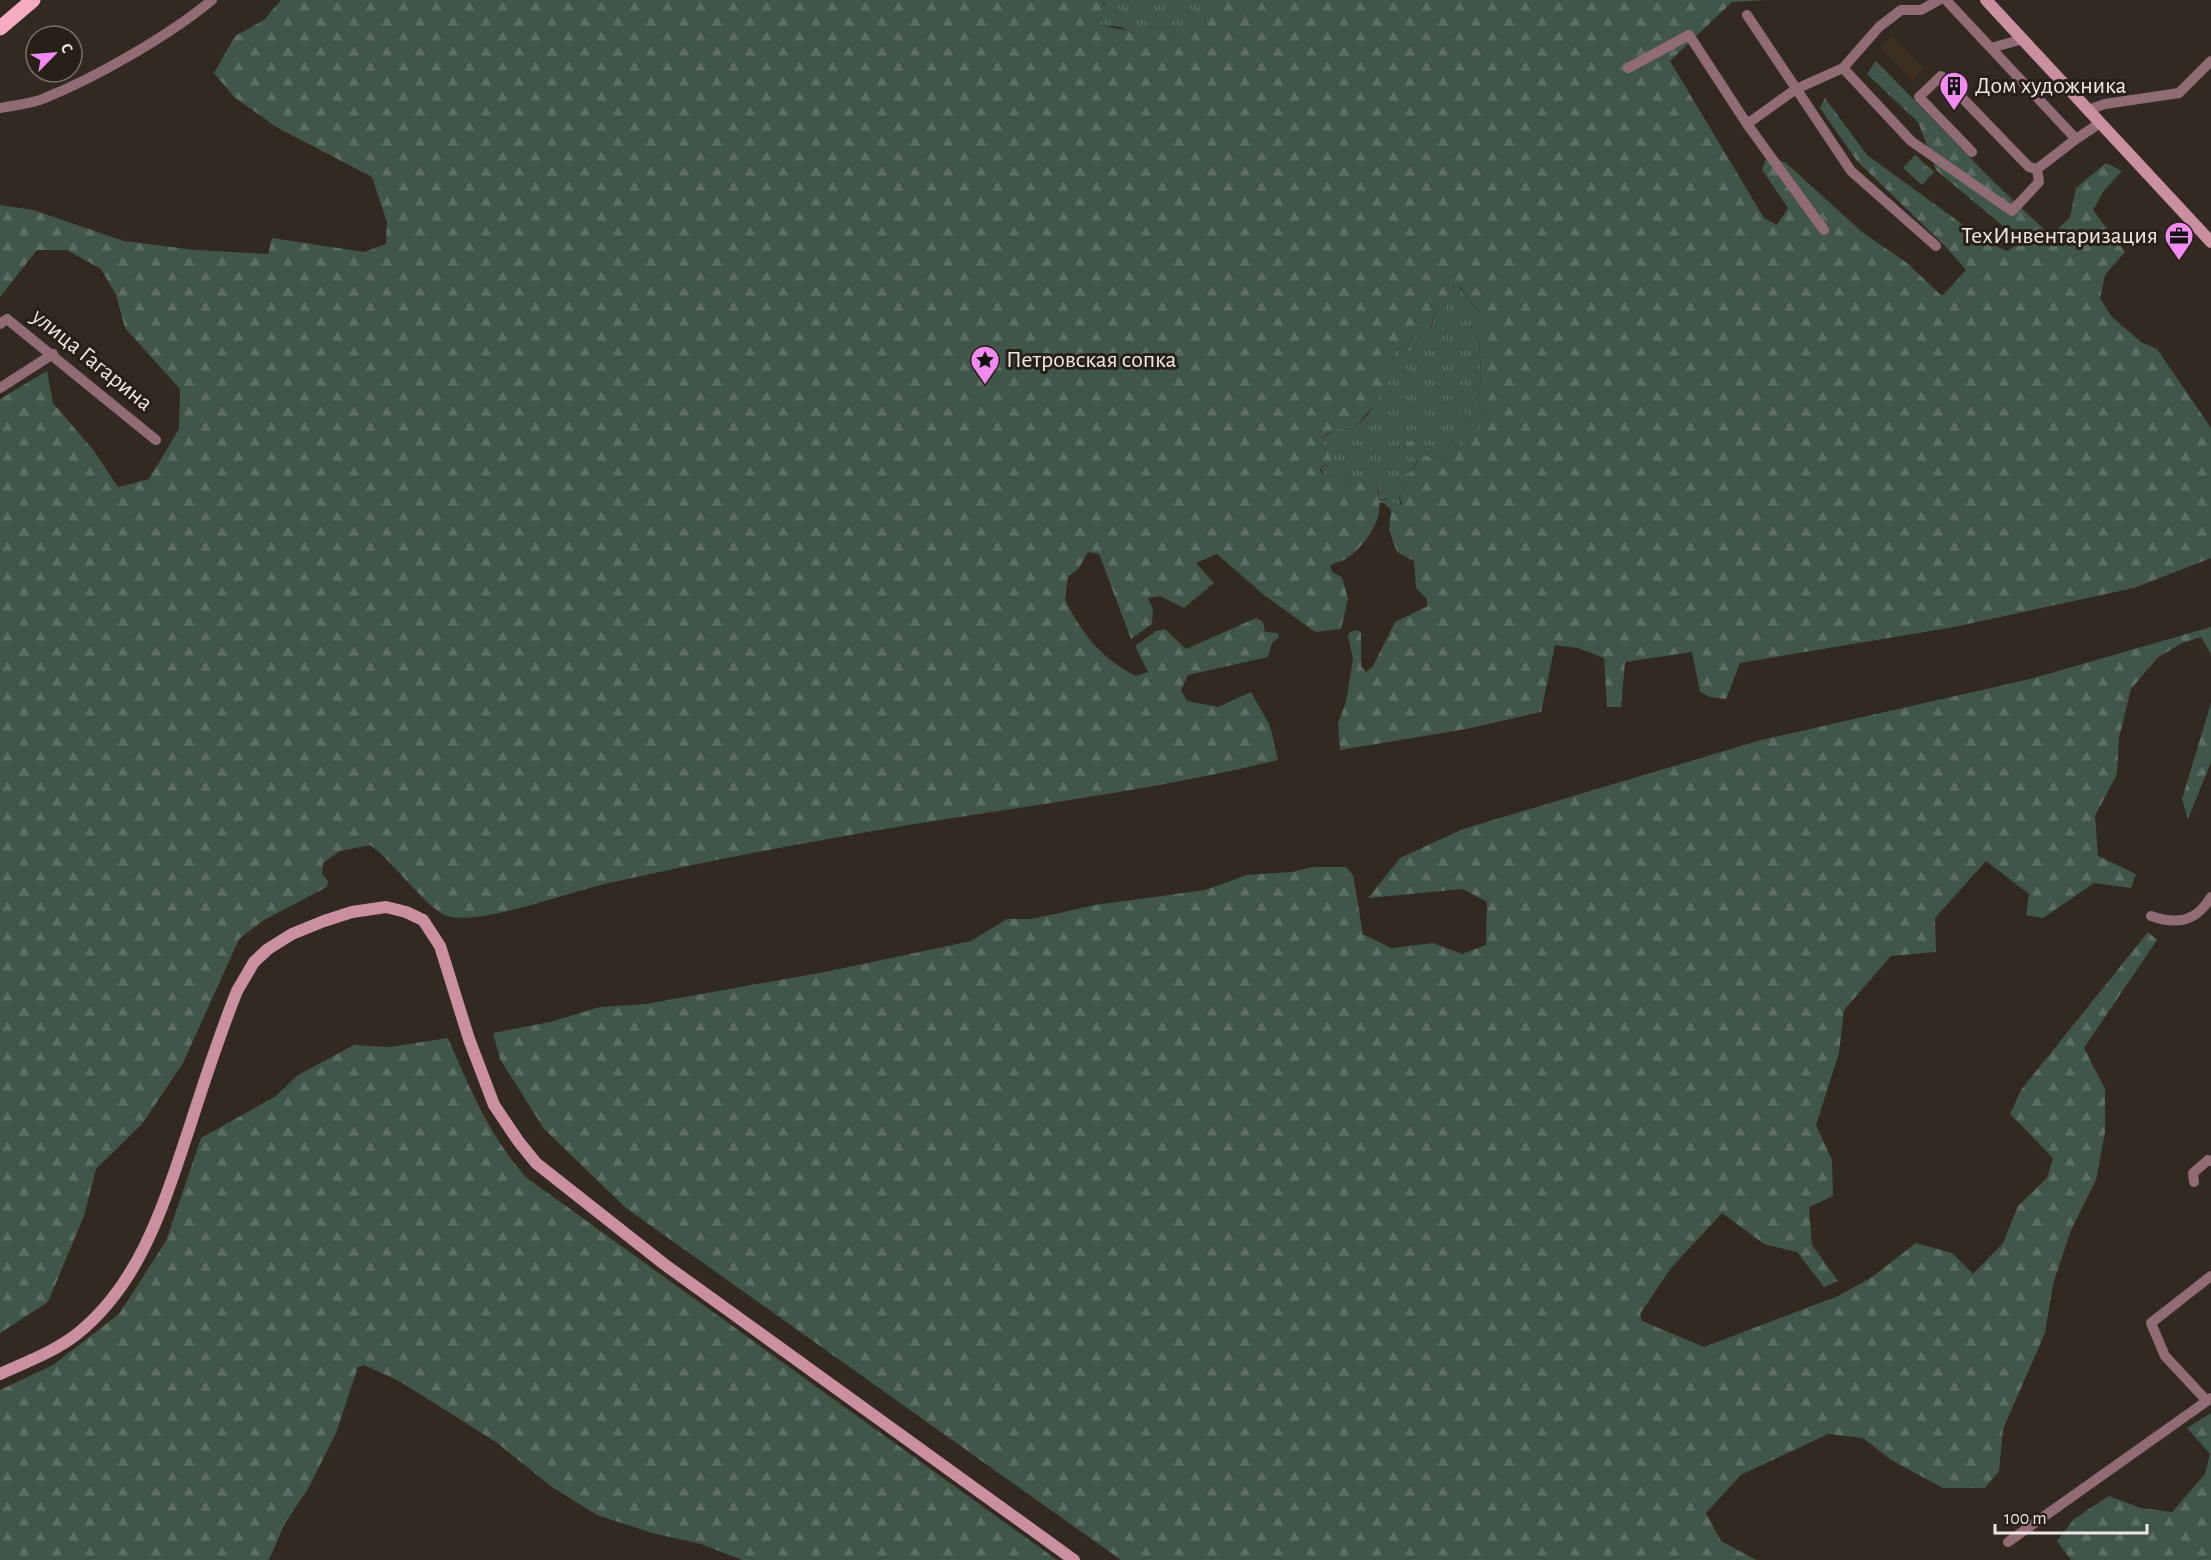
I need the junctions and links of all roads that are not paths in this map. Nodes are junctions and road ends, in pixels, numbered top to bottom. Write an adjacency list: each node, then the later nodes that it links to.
1 (33, 0): 7 (main road)
2 (212, 0): 14 (street)
3 (1939, 0): 12 (street)
4 (1946, 0): 9 (street)
5 (1986, 0): 8 (street)
6 (1747, 15): 13 (street)
7 (0, 28)
8 (2023, 39): 9 (street); 15 (street)
9 (1991, 48): 18 (street)
10 (2211, 61): 15 (street)
11 (1628, 68): 17 (street)
12 (1843, 68): 13 (street); 20 (street)
13 (1796, 89): 17 (street); 23 (street)
14 (0, 108)
15 (2088, 110): 16 (street)
16 (2100, 123): 18 (street); 22 (street)
17 (1747, 124): 21 (street)
18 (2076, 139): 20 (street)
19 (1972, 152): 20 (street)
20 (2037, 169)
21 (1824, 230)
22 (2211, 242)
23 (1936, 246)
24 (0, 324): 25 (street, улица Гагарина)
25 (53, 354): 26 (street); 27 (street, улица Гагарина)
26 (0, 388)
27 (156, 440)
28 (2211, 897): 29 (street)
29 (2151, 916)
30 (2211, 1161): 31 (street)
31 (2194, 1182)
32 (2211, 1276): 34 (street)
33 (0, 1374): 36 (street)
34 (2209, 1400): 35 (street)
35 (2008, 1542)
36 (1074, 1560)

